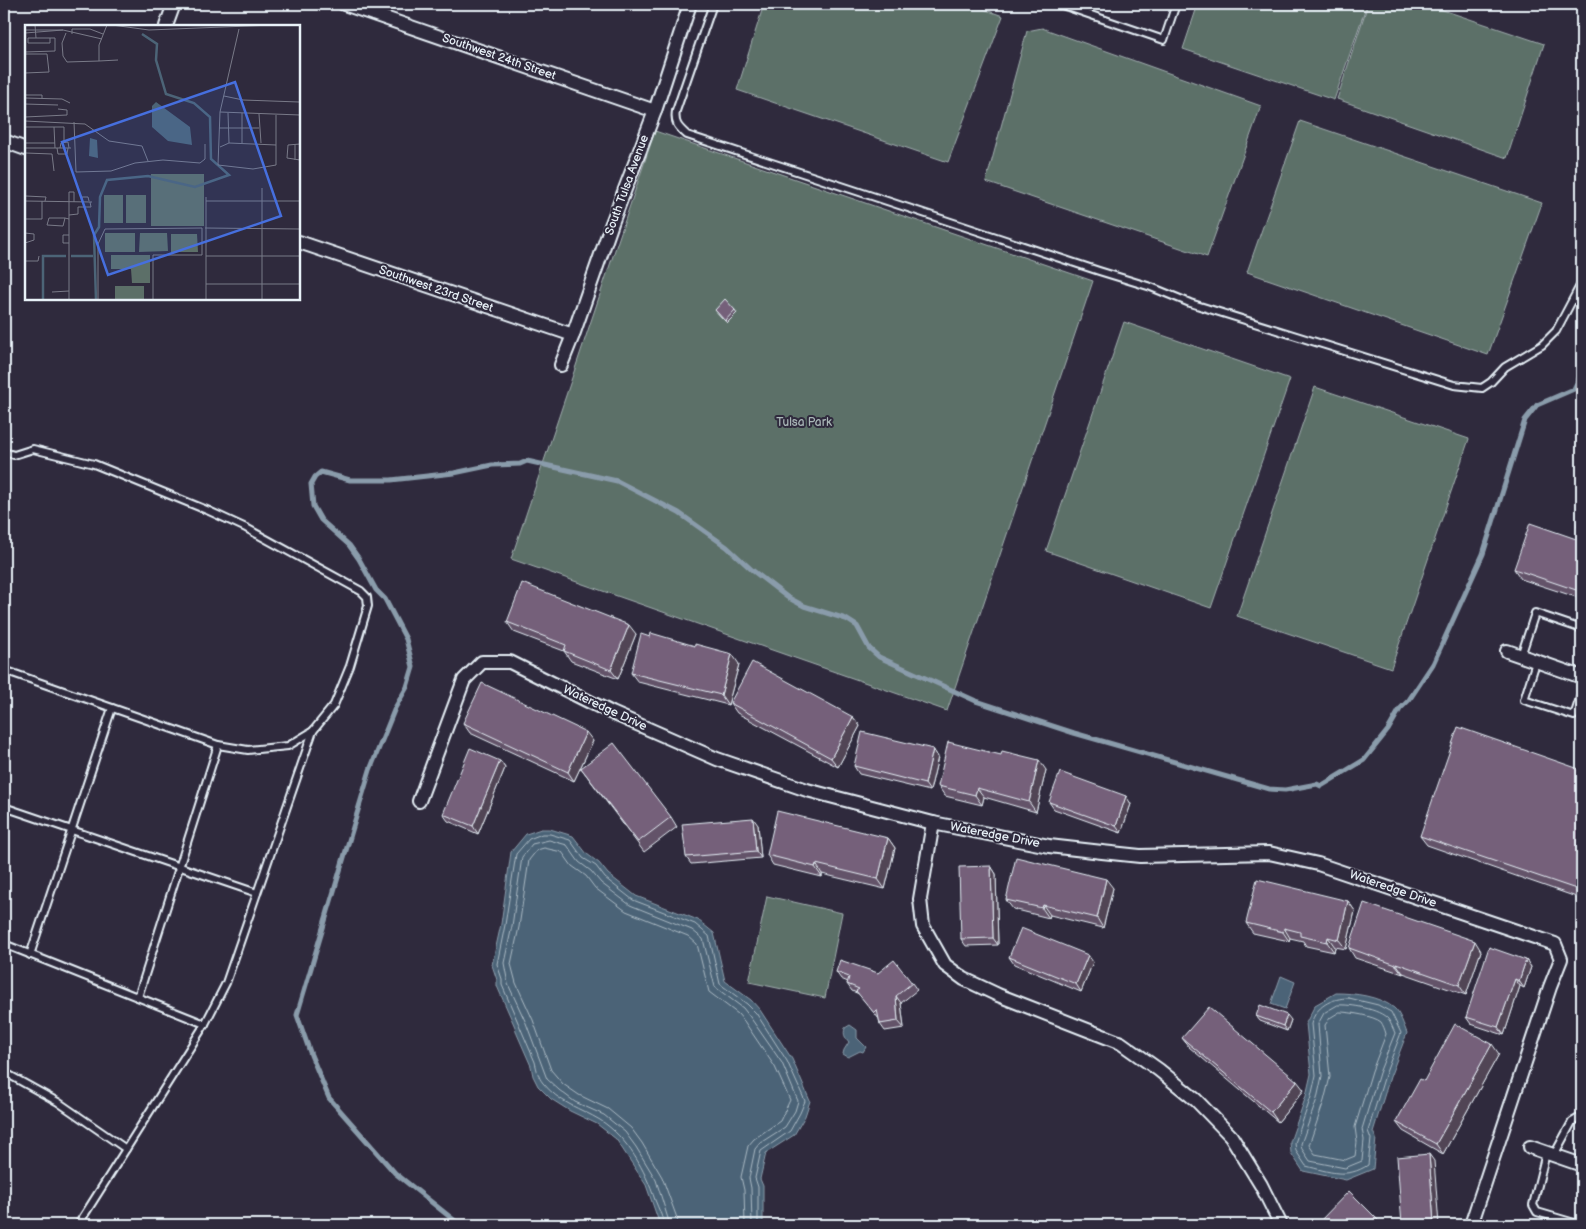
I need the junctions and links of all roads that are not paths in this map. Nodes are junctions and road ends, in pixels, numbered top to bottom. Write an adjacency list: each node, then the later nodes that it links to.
1 (174, 4): 7 (street)
2 (344, 4): 8 (street, Southwest 24th Street)
3 (690, 4): 8 (street, South Tulsa Avenue)
4 (713, 4): 12 (lane)
5 (1059, 4): 6 (lane)
6 (1176, 4)
7 (166, 25)
8 (655, 111): 13 (street, South Tulsa Avenue)
9 (4, 141): 10 (street)
10 (25, 149)
11 (300, 242): 13 (street, Southwest 23rd Street)
12 (1582, 282)
13 (573, 335): 14 (street, South Tulsa Avenue)
14 (561, 364)
15 (4, 452): 24 (lane)
16 (1582, 629): 18 (lane)
17 (1507, 652): 18 (street)
18 (1521, 656): 19 (street)
19 (1536, 662): 21 (street); 22 (lane)
20 (4, 670): 23 (lane)
21 (1582, 678)
22 (1582, 692)
23 (112, 708): 25 (lane); 29 (lane)
24 (313, 731): 25 (lane); 31 (lane)
25 (218, 745): 30 (lane)
26 (419, 801): 28 (street, Wateredge Drive)
27 (4, 807): 29 (lane)
28 (933, 823): 44 (street, Wateredge Drive); 45 (street, Wateredge Drive)
29 (72, 830): 30 (lane); 33 (lane)
30 (180, 866): 31 (lane); 34 (lane)
31 (257, 893): 35 (lane)
32 (4, 944): 33 (lane)
33 (30, 955): 34 (lane)
34 (138, 997): 35 (lane)
35 (205, 1024): 39 (lane)
36 (4, 1072): 39 (lane)
37 (1582, 1116): 40 (lane)
38 (1530, 1146): 40 (street)
39 (126, 1149): 43 (lane)
40 (1550, 1154): 41 (street); 42 (lane)
41 (1582, 1165)
42 (1567, 1224): 46 (lane)
43 (78, 1225)
44 (1281, 1225)
45 (1471, 1225)
46 (1581, 1225)

